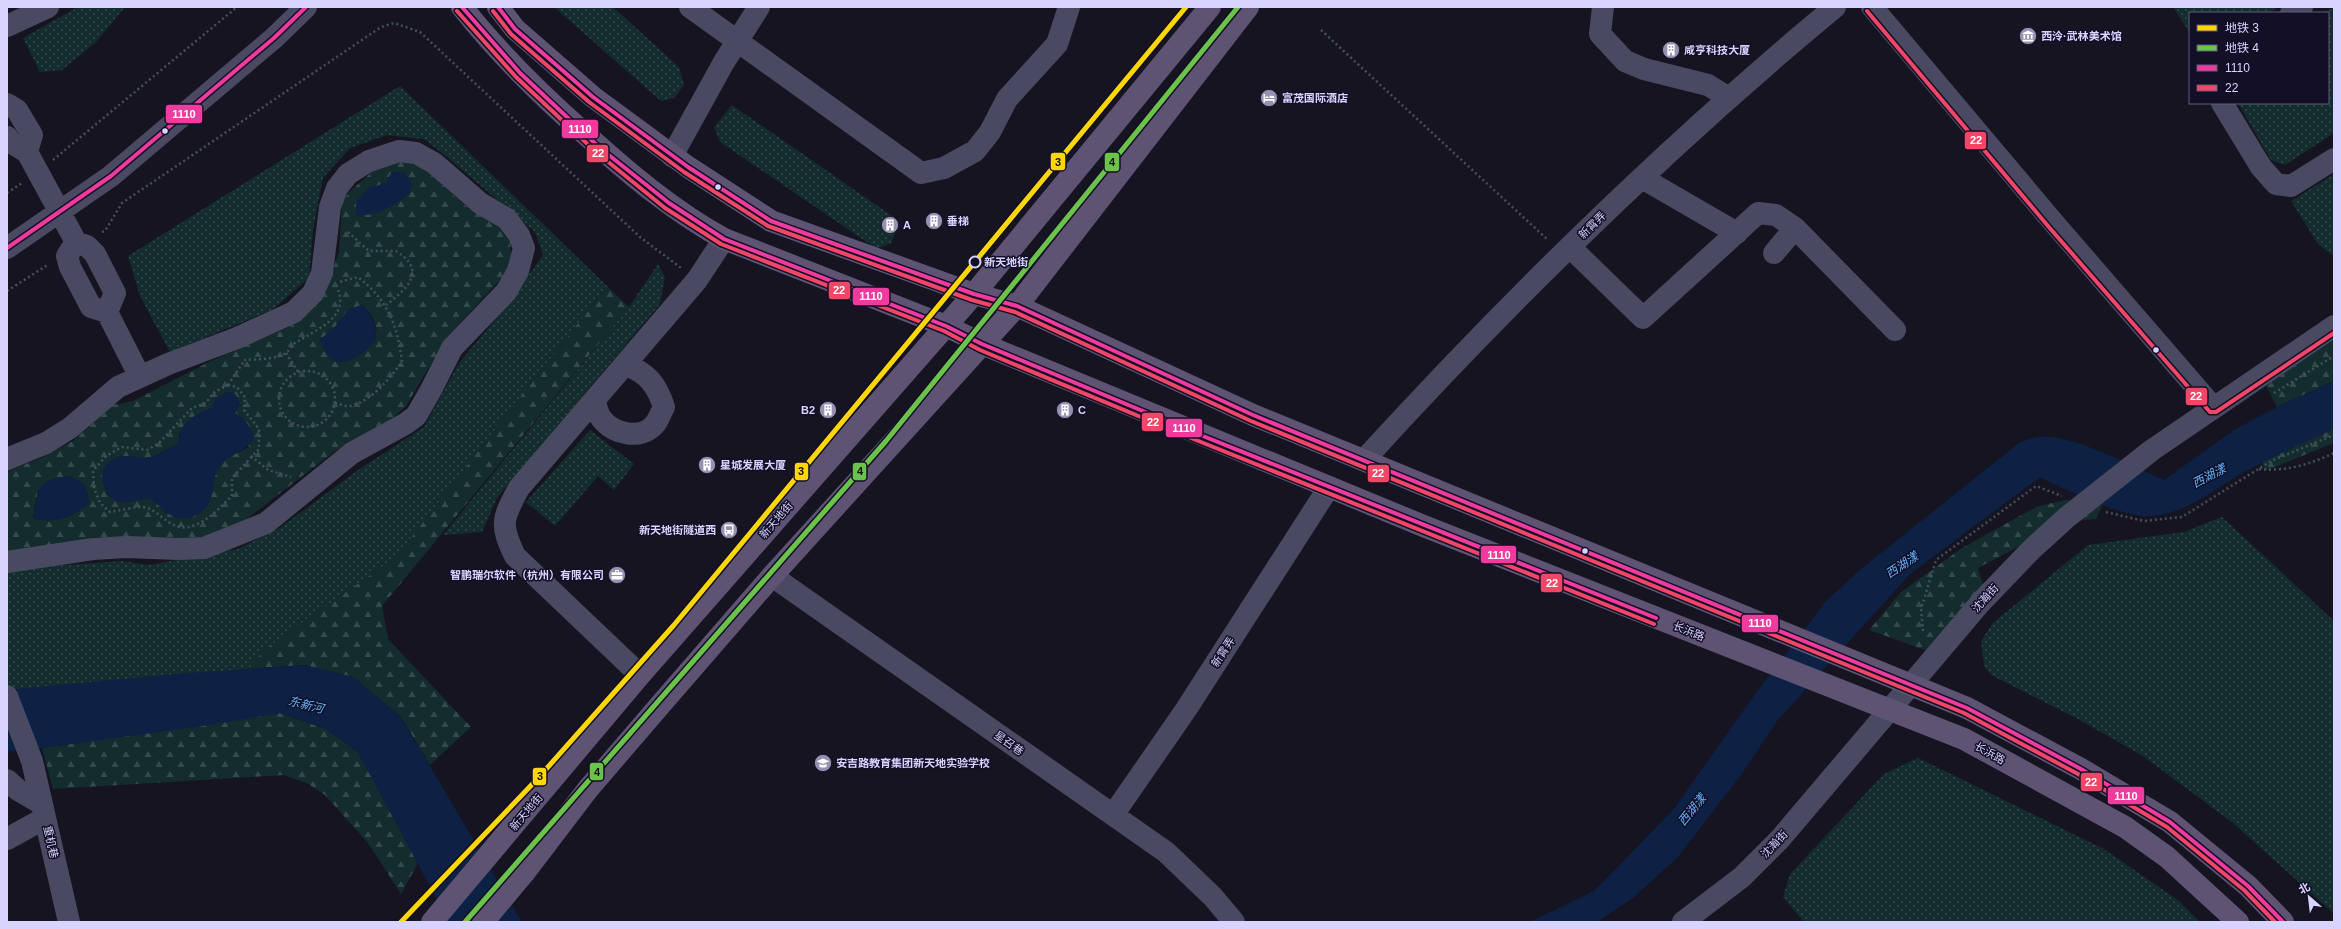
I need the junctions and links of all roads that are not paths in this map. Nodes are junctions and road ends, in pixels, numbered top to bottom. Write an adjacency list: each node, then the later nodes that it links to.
1 (48, 7): 15 (street)
2 (306, 7): 25 (street)
3 (462, 7): 28 (main road, 长浜路)
4 (498, 7): 22 (main road)
5 (690, 7): 16 (street)
6 (759, 7): 16 (street)
7 (1069, 7): 16 (street)
8 (1210, 7): 32 (main road, 新天地街)
9 (1248, 7): 33 (main road)
10 (1603, 7): 17 (street)
11 (1835, 7): 17 (street, 新霄弄)
12 (1872, 7): 41 (street)
13 (2302, 7): 14 (street)
14 (2293, 12)
15 (7, 26)
16 (737, 41): 22 (street)
17 (1729, 98): 24 (street, 新霄弄)
18 (7, 104): 21 (street)
19 (2223, 104): 23 (street)
20 (7, 136): 21 (street)
21 (26, 152): 25 (street)
22 (672, 156): 32 (main road)
23 (2334, 159)
24 (1642, 178): 27 (street); 30 (street, 新霄弄)
25 (58, 213): 29 (street); 39 (street)
26 (1795, 228): 27 (street); 31 (street); 36 (street)
27 (1737, 233): 30 (street)
28 (724, 239): 34 (main road, 长浜路); 38 (street)
29 (7, 248)
30 (1566, 251): 43 (street, 新霄弄)
31 (1774, 252)
32 (974, 294): 33 (main road); 34 (main road, 新天地街)
33 (1017, 306): 37 (main road); 43 (main road)
34 (946, 326): 37 (main road, 长浜路); 47 (main road, 新天地街)
35 (2334, 326): 41 (street, 沈瀚街)
36 (1894, 330)
37 (982, 344): 44 (main road, 长浜路); 46 (main road)
38 (625, 365): 40 (street); 40 (street)
39 (140, 377): 42 (street); 45 (street)
40 (595, 401): 47 (street)
41 (2213, 407): 48 (street, 沈瀚街)
42 (7, 458)
43 (1364, 460): 48 (main road)
44 (1329, 487): 50 (main road, 长浜路); 53 (street, 新霄弄)
45 (7, 562)
46 (772, 576): 53 (street, 星召巷); 57 (main road)
47 (640, 675): 56 (main road, 新天地街)
48 (1910, 685): 50 (street, 沈瀚街); 61 (main road)
49 (7, 696): 52 (street, 重机巷)
50 (1891, 710): 59 (street, 沈瀚街); 60 (main road, 长浜路)
51 (7, 780): 52 (street)
52 (43, 811): 54 (street); 55 (street, 重机巷)
53 (1113, 815): 58 (street, 星召巷)
54 (7, 839)
55 (63, 919)
56 (434, 920)
57 (483, 922)
58 (1234, 922)
59 (1684, 922)
60 (2238, 922)
61 (2283, 922)

